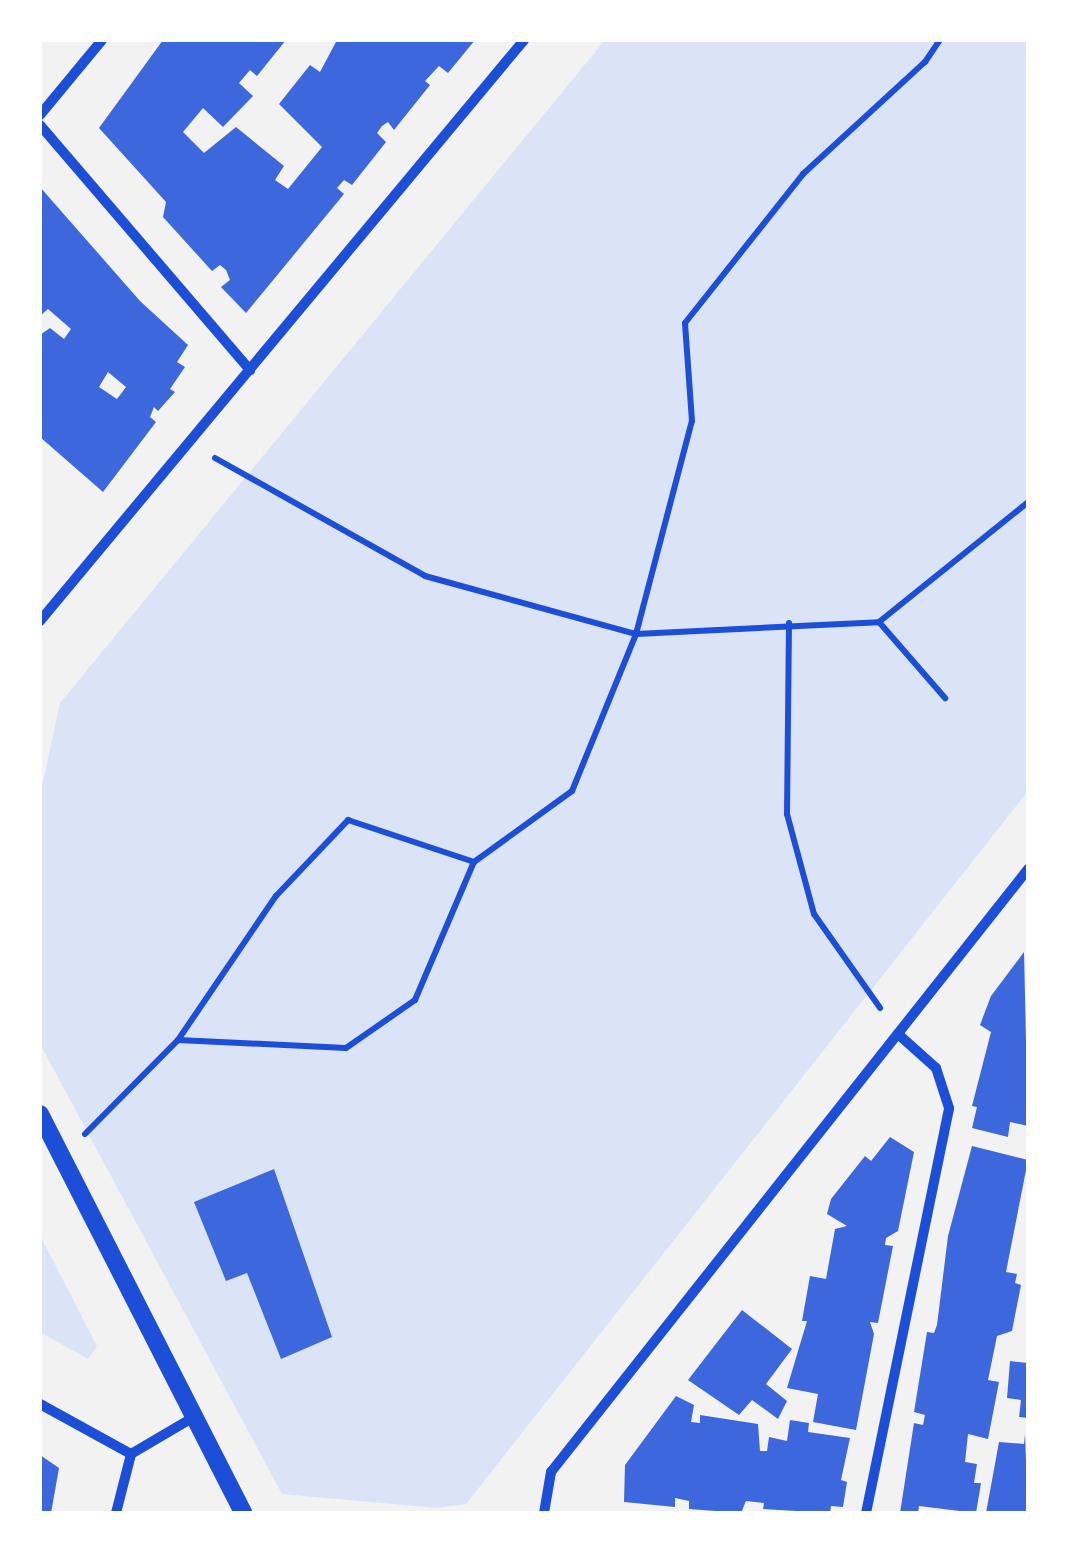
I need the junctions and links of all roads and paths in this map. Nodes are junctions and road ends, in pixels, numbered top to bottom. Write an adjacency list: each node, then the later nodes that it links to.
1 (102, 40): 4 (street)
2 (524, 40): 6 (street)
3 (940, 40): 12 (path)
4 (40, 115)
5 (40, 125): 6 (street)
6 (250, 370): 7 (street)
7 (188, 442): 9 (street); 12 (path)
8 (1028, 502): 10 (path)
9 (40, 622)
10 (879, 622): 11 (path); 13 (path)
11 (789, 624): 12 (path); 16 (path)
12 (636, 634): 14 (path)
13 (945, 698)
14 (474, 862): 17 (path); 17 (path)
15 (1028, 869): 16 (street)
16 (898, 1034): 25 (street); 26 (street)
17 (178, 1040): 19 (path)
18 (40, 1114): 19 (street)
19 (62, 1158): 21 (street)
20 (40, 1404): 22 (street)
21 (192, 1418): 22 (street); 24 (street)
22 (130, 1454): 23 (street)
23 (116, 1513)
24 (243, 1513)
25 (544, 1513)
26 (866, 1513)

